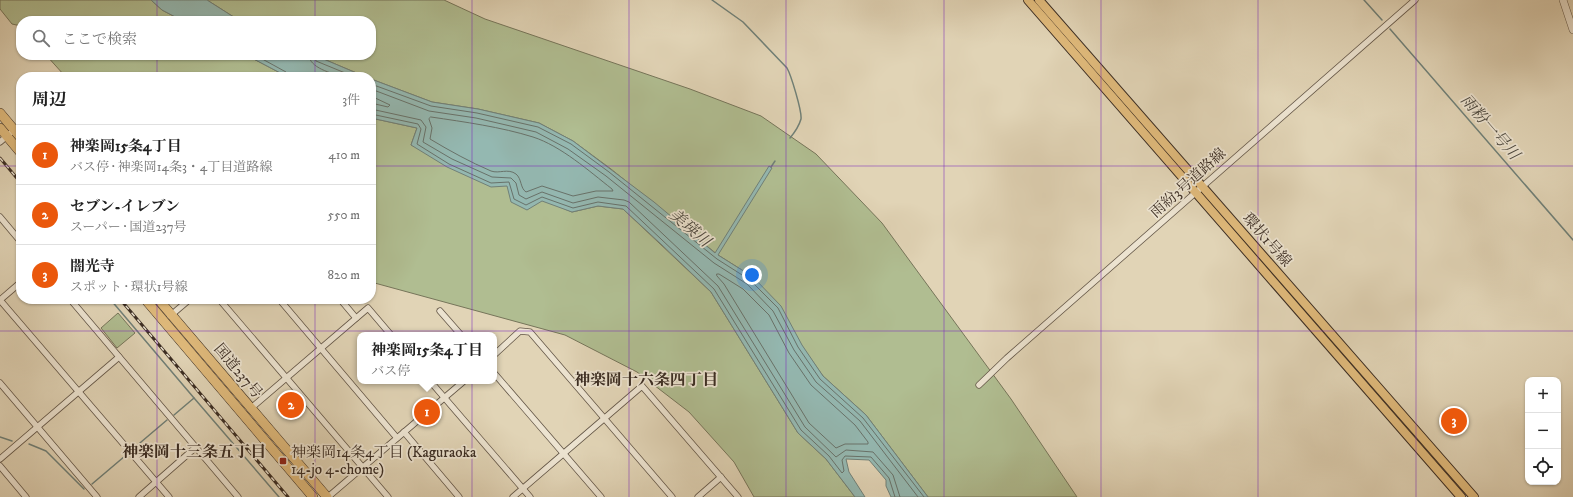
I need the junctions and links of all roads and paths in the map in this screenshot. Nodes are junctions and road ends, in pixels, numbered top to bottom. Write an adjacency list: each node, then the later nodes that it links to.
1 (1028, 0): 13 (main road, 環状1号線)
2 (1039, 0): 12 (main road, 環状1号線)
3 (1415, 0): 12 (street, 雨紛3号道路線)
4 (1563, 0): 5 (street)
5 (1573, 30)
6 (0, 113): 7 (highway)
7 (16, 125)
8 (0, 128): 10 (highway)
9 (16, 129): 10 (street)
10 (3, 139): 11 (highway)
11 (16, 149)
12 (1202, 186): 13 (street, 雨紛3号道路線); 71 (main road, 環状1号線)
13 (1196, 193): 38 (street, 雨紛3号道路線); 70 (main road, 環状1号線)
14 (0, 218): 15 (street)
15 (16, 236)
16 (16, 286): 39 (street)
17 (74, 304): 32 (street)
18 (149, 304): 27 (highway, 国道237号)
19 (162, 304): 25 (highway, 国道237号)
20 (184, 304): 25 (street)
21 (223, 304): 34 (street)
22 (282, 304): 30 (street)
23 (344, 304): 26 (street)
24 (440, 311): 29 (street)
25 (171, 314): 27 (street); 41 (highway, 国道237号)
26 (356, 318): 28 (street); 30 (street)
27 (164, 321): 42 (highway, 国道237号)
28 (388, 332)
29 (458, 332)
30 (322, 348): 34 (street); 46 (street)
31 (497, 352): 43 (street)
32 (119, 357): 39 (street); 47 (street)
33 (497, 376): 48 (street)
34 (286, 378): 41 (street); 51 (street)
35 (0, 383): 44 (street)
36 (432, 384): 40 (street)
37 (460, 384): 40 (street)
38 (979, 385)
39 (78, 393): 44 (street); 53 (street)
40 (444, 398): 45 (street); 54 (street)
41 (251, 408): 42 (street); 61 (highway, 国道237号)
42 (243, 414): 60 (highway, 国道237号)
43 (604, 419): 48 (street); 52 (street); 67 (street)
44 (38, 427): 49 (street); 56 (street)
45 (404, 432): 46 (street); 63 (street)
46 (397, 438): 51 (street)
47 (196, 447): 53 (street); 59 (street)
48 (564, 454): 54 (street); 66 (street)
49 (0, 459)
50 (0, 466): 55 (street)
51 (362, 468): 61 (street); 62 (street)
52 (721, 477): 68 (street); 69 (street)
53 (156, 482): 57 (street); 58 (street)
54 (523, 489): 64 (street); 65 (street)
55 (26, 497)
56 (97, 497)
57 (139, 497)
58 (169, 497)
59 (238, 497)
60 (314, 497)
61 (327, 497)
62 (388, 497)
63 (459, 497)
64 (513, 497)
65 (530, 497)
66 (601, 497)
67 (672, 497)
68 (698, 497)
69 (738, 497)
70 (1461, 497)
71 (1474, 497)

